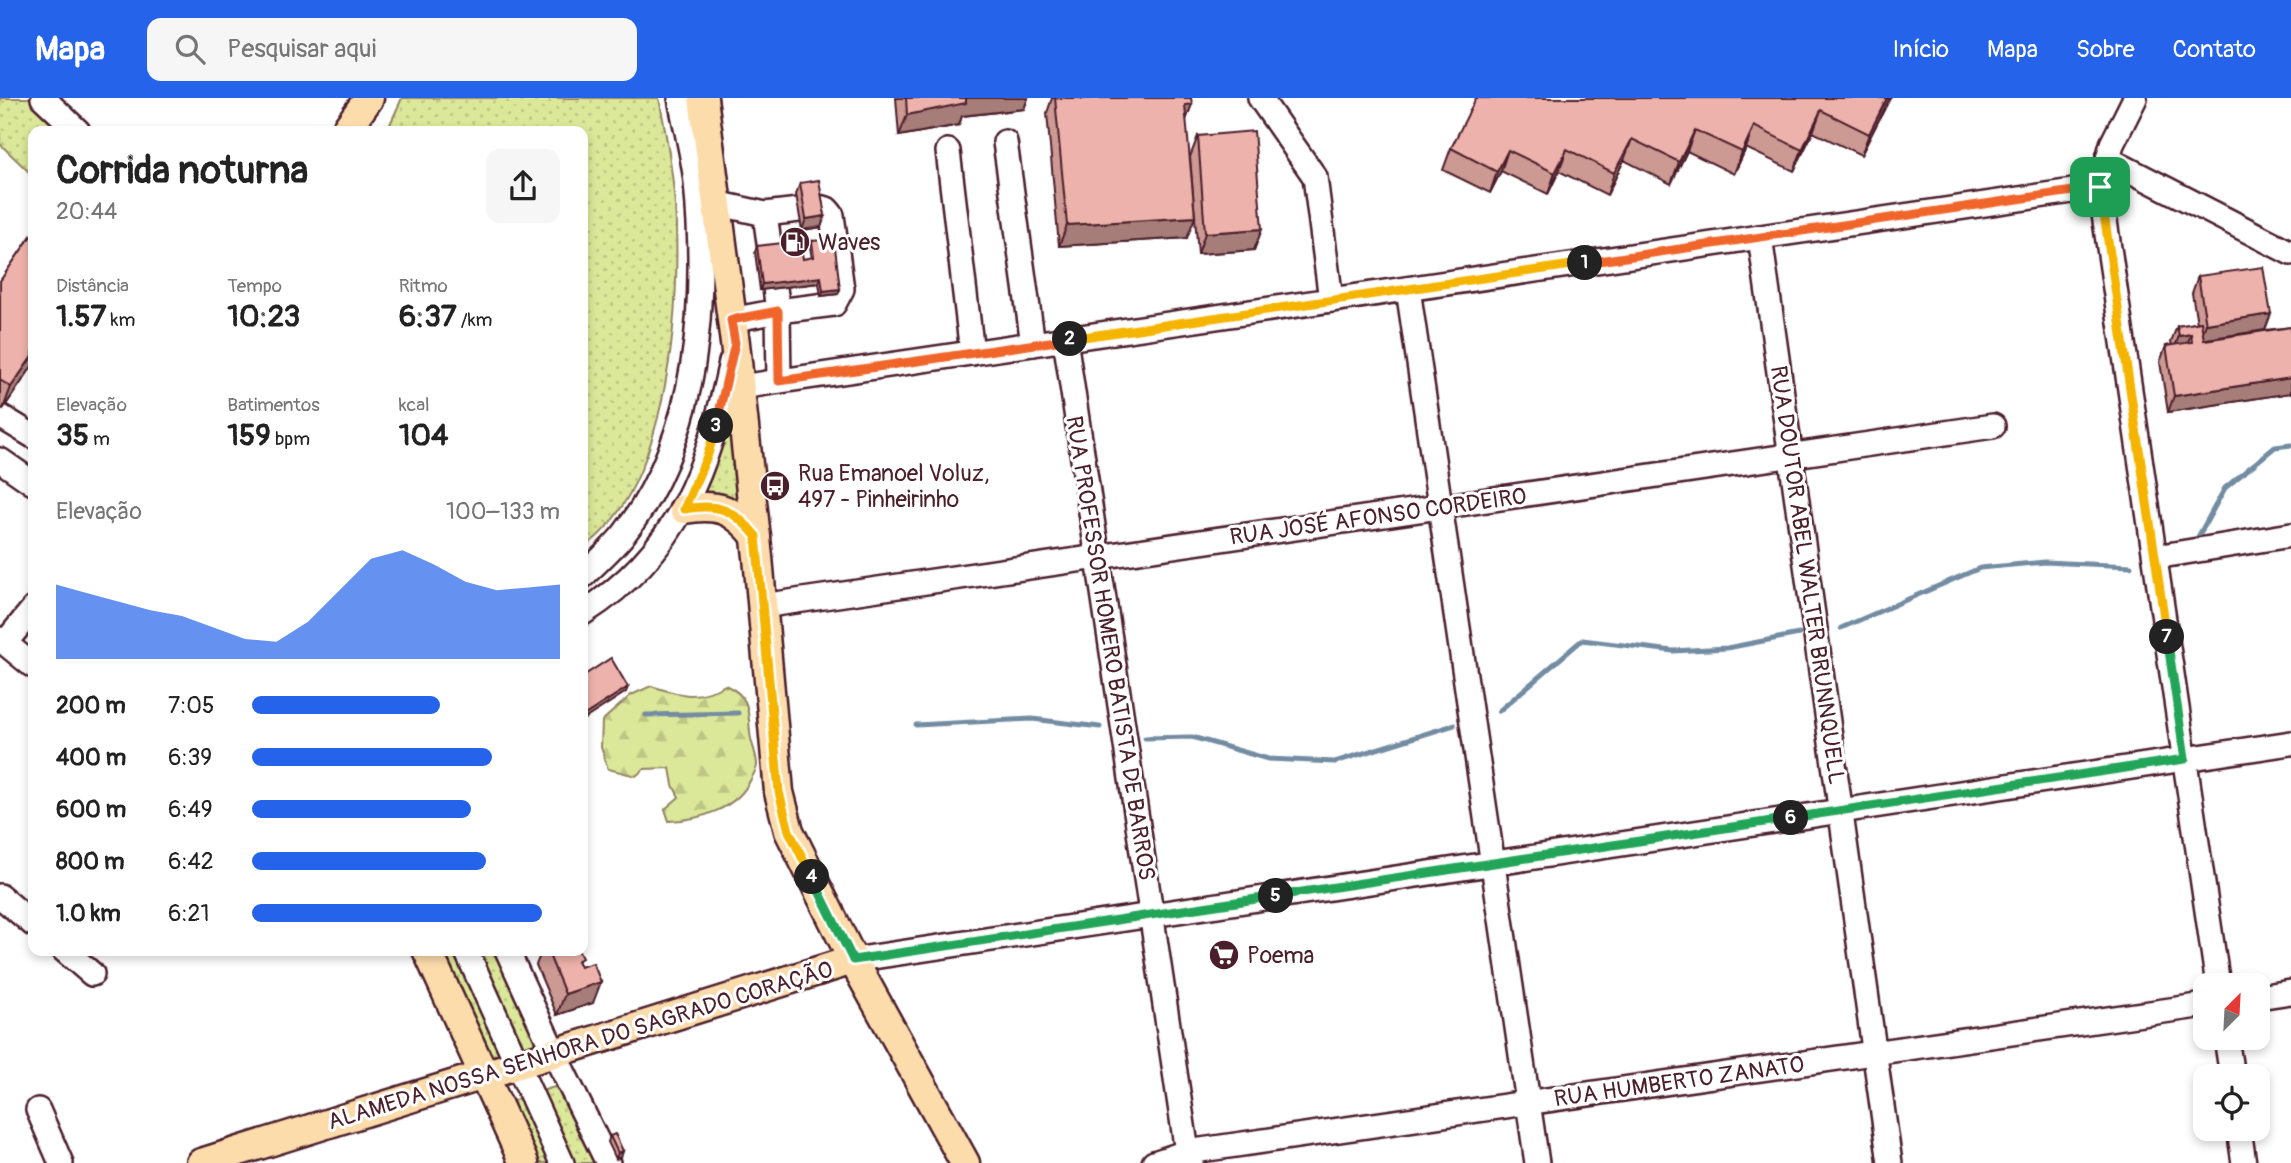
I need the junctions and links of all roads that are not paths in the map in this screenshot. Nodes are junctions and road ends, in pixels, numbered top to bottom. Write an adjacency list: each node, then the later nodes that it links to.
1 (43, 98): 8 (street)
2 (345, 98): 9 (main road)
3 (369, 98): 10 (main road)
4 (680, 98): 42 (street)
5 (702, 98): 15 (main road)
6 (1260, 98): 22 (street)
7 (2135, 98): 13 (street)
8 (73, 126)
9 (346, 126)
10 (349, 126)
11 (1005, 142): 26 (street)
12 (948, 151): 27 (street)
13 (2108, 159): 14 (street); 19 (street)
14 (2100, 187): 17 (street); 41 (street)
15 (716, 203): 16 (street); 24 (main road)
16 (765, 214): 18 (street); 23 (street)
17 (1760, 237): 21 (street); 33 (street, RUA DOUTOR ABEL WALTER BRUNNQUELL)
18 (769, 250)
19 (2291, 253)
20 (775, 288): 23 (street)
21 (1408, 289): 22 (street); 36 (street)
22 (1331, 300): 25 (street)
23 (778, 311): 24 (street); 28 (street)
24 (733, 331): 29 (main road); 37 (street)
25 (1065, 339): 26 (street); 40 (street, RUA PROFESSOR HOMERO BATISTA DE BARROS)
26 (1033, 344): 27 (street)
27 (972, 353): 28 (street)
28 (779, 381): 29 (street)
29 (740, 387): 39 (main road)
30 (0, 416): 32 (street)
31 (1993, 426): 33 (street, RUA JOSÉ AFONSO CORDEIRO)
32 (28, 433)
33 (1791, 455): 36 (street, RUA JOSÉ AFONSO CORDEIRO); 50 (street, RUA DOUTOR ABEL WALTER BRUNNQUELL)
34 (0, 460): 35 (street)
35 (28, 480)
36 (1440, 506): 40 (street, RUA JOSÉ AFONSO CORDEIRO); 51 (street)
37 (684, 509): 39 (main road); 44 (street)
38 (2291, 535): 41 (street)
39 (756, 536): 43 (main road)
40 (1097, 557): 43 (street, RUA JOSÉ AFONSO CORDEIRO); 53 (street, RUA PROFESSOR HOMERO BATISTA DE BARROS)
41 (2155, 557): 49 (street)
42 (588, 571)
43 (762, 606): 59 (main road)
44 (588, 609)
45 (28, 614): 46 (street)
46 (3, 641): 47 (street)
47 (28, 662)
48 (2291, 743): 49 (street, ALAMEDA NOSSA SENHORA DO SAGRADO CORAÇÃO)
49 (2185, 759): 50 (street, ALAMEDA NOSSA SENHORA DO SAGRADO CORAÇÃO); 60 (street)
50 (1841, 811): 51 (street, ALAMEDA NOSSA SENHORA DO SAGRADO CORAÇÃO); 65 (street, RUA DOUTOR ABEL WALTER BRUNNQUELL)
51 (1493, 863): 53 (street, ALAMEDA NOSSA SENHORA DO SAGRADO CORAÇÃO); 69 (street)
52 (0, 896): 54 (street)
53 (1151, 915): 59 (street, ALAMEDA NOSSA SENHORA DO SAGRADO CORAÇÃO); 72 (street, RUA PROFESSOR HOMERO BATISTA DE BARROS)
54 (28, 920)
55 (71, 956): 61 (street)
56 (430, 956): 68 (main road)
57 (469, 956): 67 (street)
58 (510, 956): 66 (street)
59 (853, 960): 66 (main road, ALAMEDA NOSSA SENHORA DO SAGRADO CORAÇÃO); 78 (main road)
60 (2216, 973)
61 (92, 974)
62 (2291, 992): 63 (street)
63 (2270, 995)
64 (2193, 1007): 65 (street, RUA HUMBERTO ZANATO)
65 (1875, 1052): 69 (street, RUA HUMBERTO ZANATO); 81 (street, RUA DOUTOR ABEL WALTER BRUNNQUELL)
66 (554, 1053): 67 (main road, ALAMEDA NOSSA SENHORA DO SAGRADO CORAÇÃO); 77 (street)
67 (516, 1065): 68 (main road, ALAMEDA NOSSA SENHORA DO SAGRADO CORAÇÃO); 76 (street)
68 (484, 1075): 74 (main road, ALAMEDA NOSSA SENHORA DO SAGRADO CORAÇÃO); 75 (main road)
69 (1528, 1103): 72 (street, RUA HUMBERTO ZANATO); 80 (street)
70 (38, 1110): 73 (street)
71 (2241, 1141): 82 (street)
72 (1189, 1158): 79 (street, RUA HUMBERTO ZANATO)
73 (61, 1163)
74 (201, 1163)
75 (523, 1163)
76 (562, 1163)
77 (608, 1163)
78 (965, 1163)
79 (1154, 1163)
80 (1537, 1163)
81 (1890, 1163)
82 (2244, 1163)

